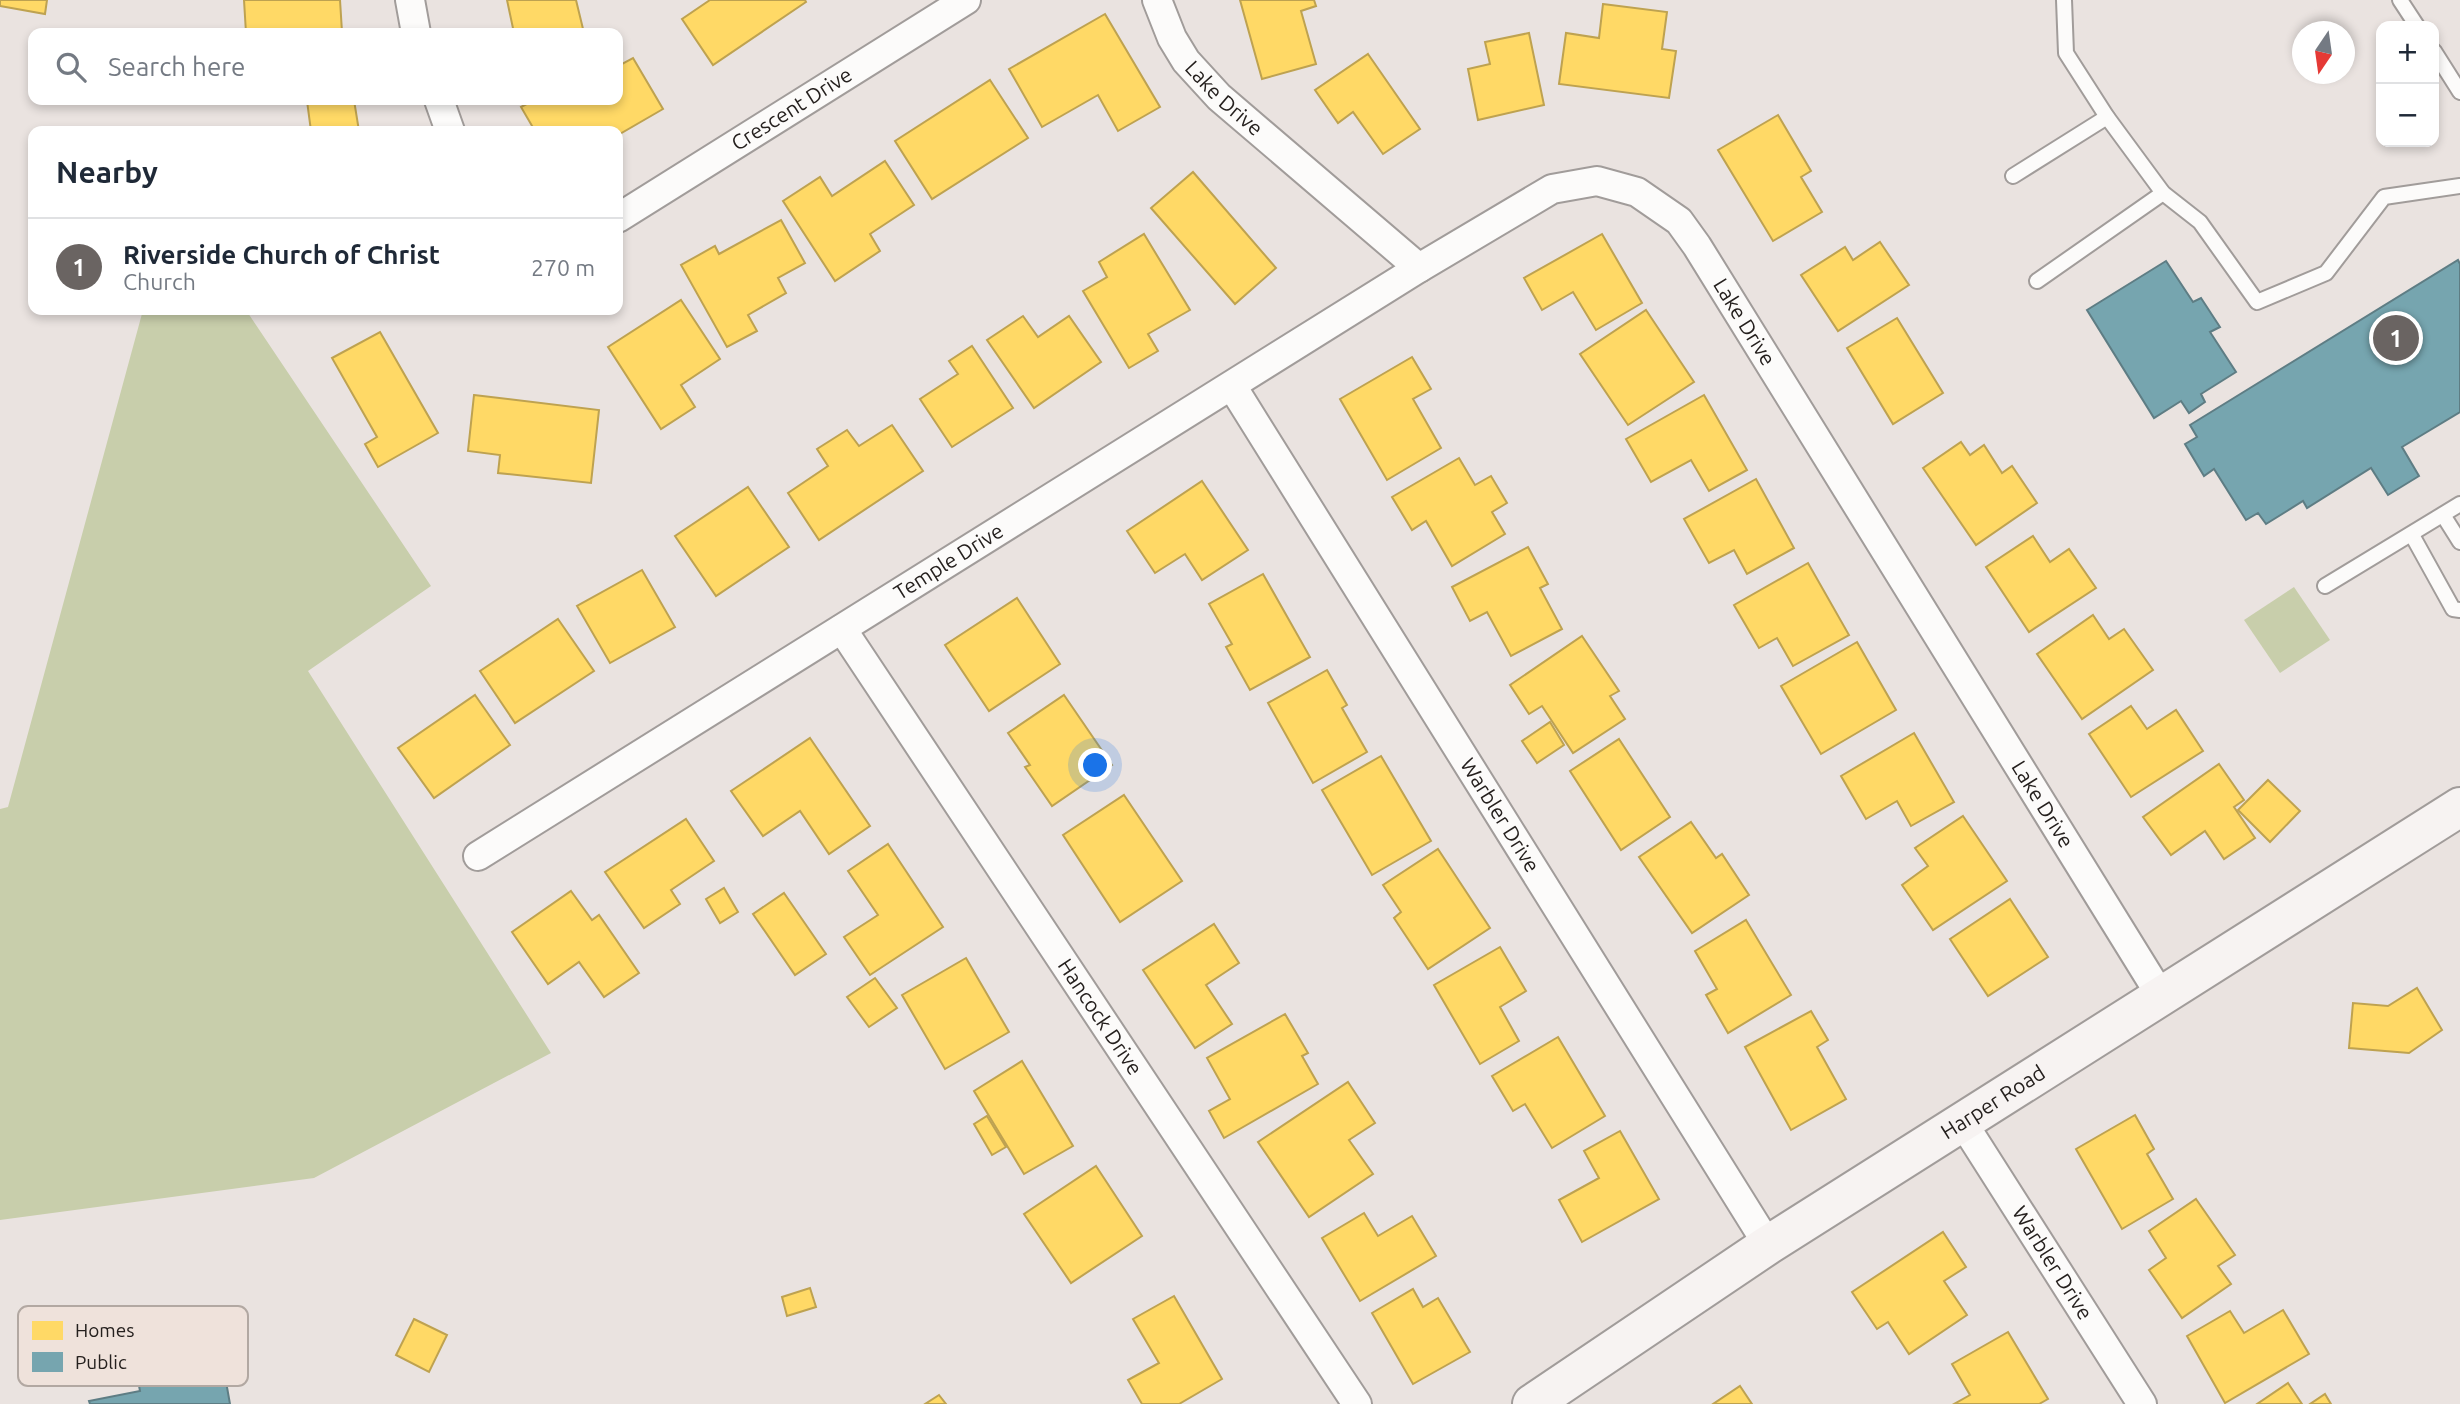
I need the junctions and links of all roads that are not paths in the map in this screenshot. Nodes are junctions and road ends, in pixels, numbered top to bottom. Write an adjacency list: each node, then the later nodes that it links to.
1 (410, 0): 7 (street)
2 (966, 0): 16 (street, Crescent Drive)
3 (1157, 0): 17 (street, Lake Drive)
4 (2063, 0): 11 (lane)
5 (2400, 0): 6 (lane)
6 (2414, 21)
7 (415, 28)
8 (2439, 59): 9 (lane)
9 (2460, 92)
10 (441, 105): 12 (street)
11 (2107, 117): 13 (lane); 15 (lane)
12 (448, 126)
13 (2013, 176)
14 (2460, 186): 15 (lane)
15 (2163, 193): 18 (lane)
16 (623, 215)
17 (1419, 268): 19 (street, Temple Drive); 29 (street, Lake Drive)
18 (2036, 281)
19 (1231, 386): 26 (street, Temple Drive); 31 (street, Warbler Drive)
20 (2460, 504): 21 (lane)
21 (2443, 514): 22 (lane); 23 (lane)
22 (2412, 535): 24 (lane); 25 (lane)
23 (2460, 542)
24 (2325, 586)
25 (2460, 610)
26 (842, 629): 28 (street, Temple Drive); 32 (street, Hancock Drive)
27 (2460, 807): 29 (main road, Harper Road)
28 (478, 856)
29 (2161, 996): 30 (main road, Harper Road)
30 (1963, 1123): 31 (main road, Harper Road); 34 (street, Warbler Drive)
31 (1768, 1245): 33 (main road, Harper Road)
32 (1357, 1404)
33 (1534, 1404)
34 (2142, 1404)

